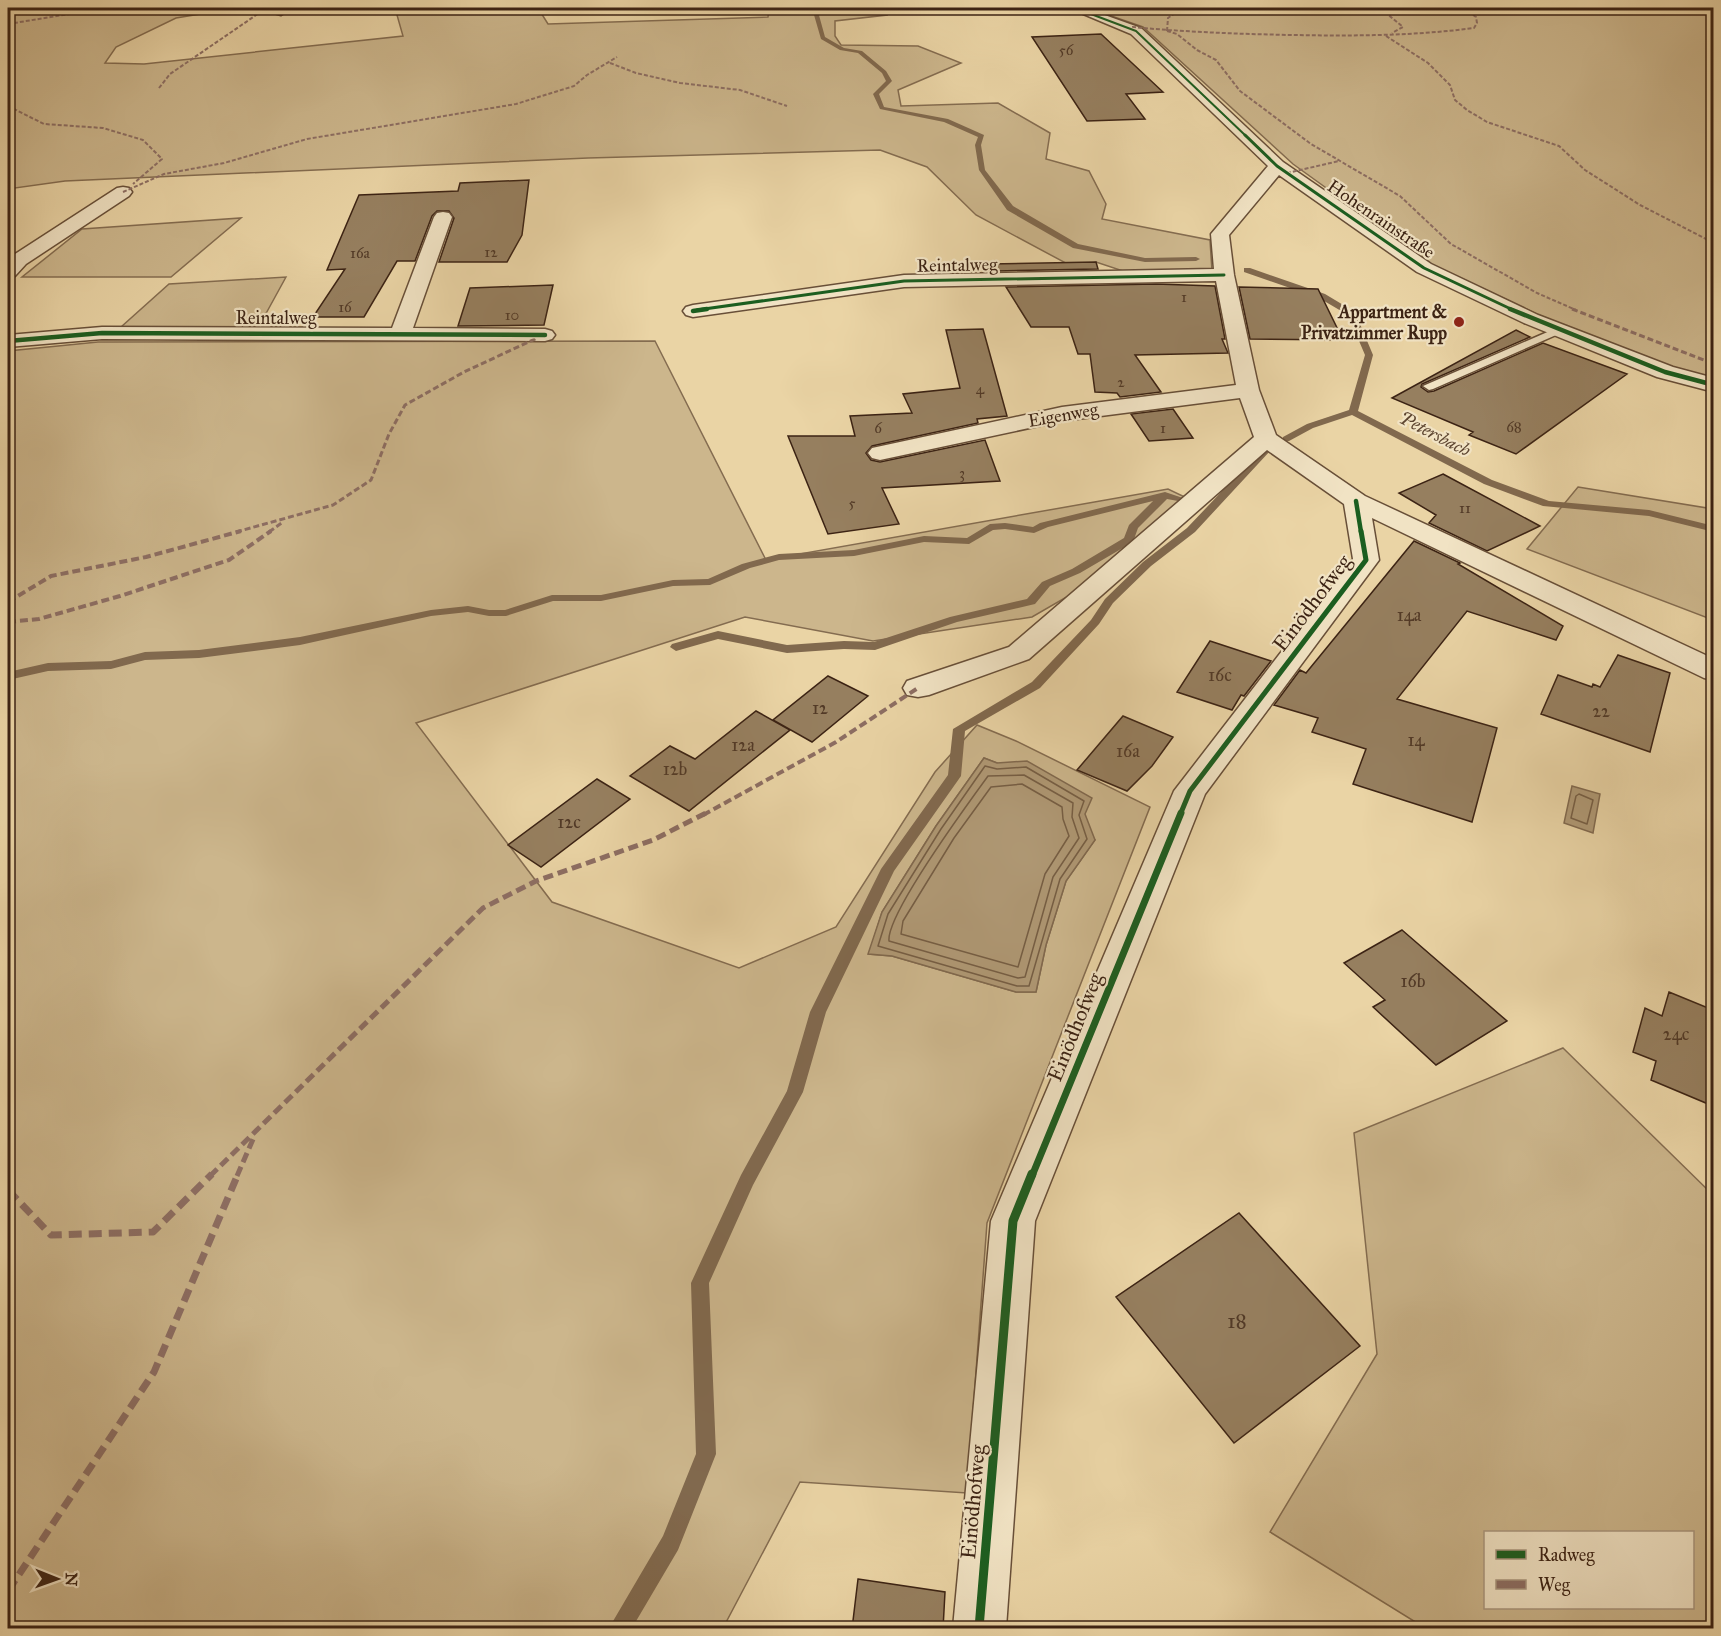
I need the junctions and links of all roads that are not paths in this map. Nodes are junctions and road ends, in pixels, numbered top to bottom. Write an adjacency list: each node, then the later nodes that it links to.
1 (259, 8): 3 (lane)
2 (1075, 8): 4 (street, Hohenrainstraße)
3 (281, 13)
4 (1277, 166): 8 (street); 10 (street, Hohenrainstraße)
5 (123, 192): 7 (street)
6 (443, 217): 11 (street)
7 (8, 272)
8 (1224, 274): 9 (street, Reintalweg); 16 (street)
9 (693, 311)
10 (1559, 330): 14 (street, Hohenrainstraße); 15 (lane)
11 (401, 333): 12 (street, Reintalweg); 13 (street, Reintalweg)
12 (545, 334)
13 (8, 341)
14 (1713, 385)
15 (1429, 386)
16 (1248, 390): 17 (street); 18 (street, Eigenweg)
17 (1266, 439): 19 (street); 21 (street)
18 (880, 453)
19 (1356, 501): 20 (street); 22 (street, Einödhofweg)
20 (1713, 671)
21 (918, 688)
22 (979, 1629)

